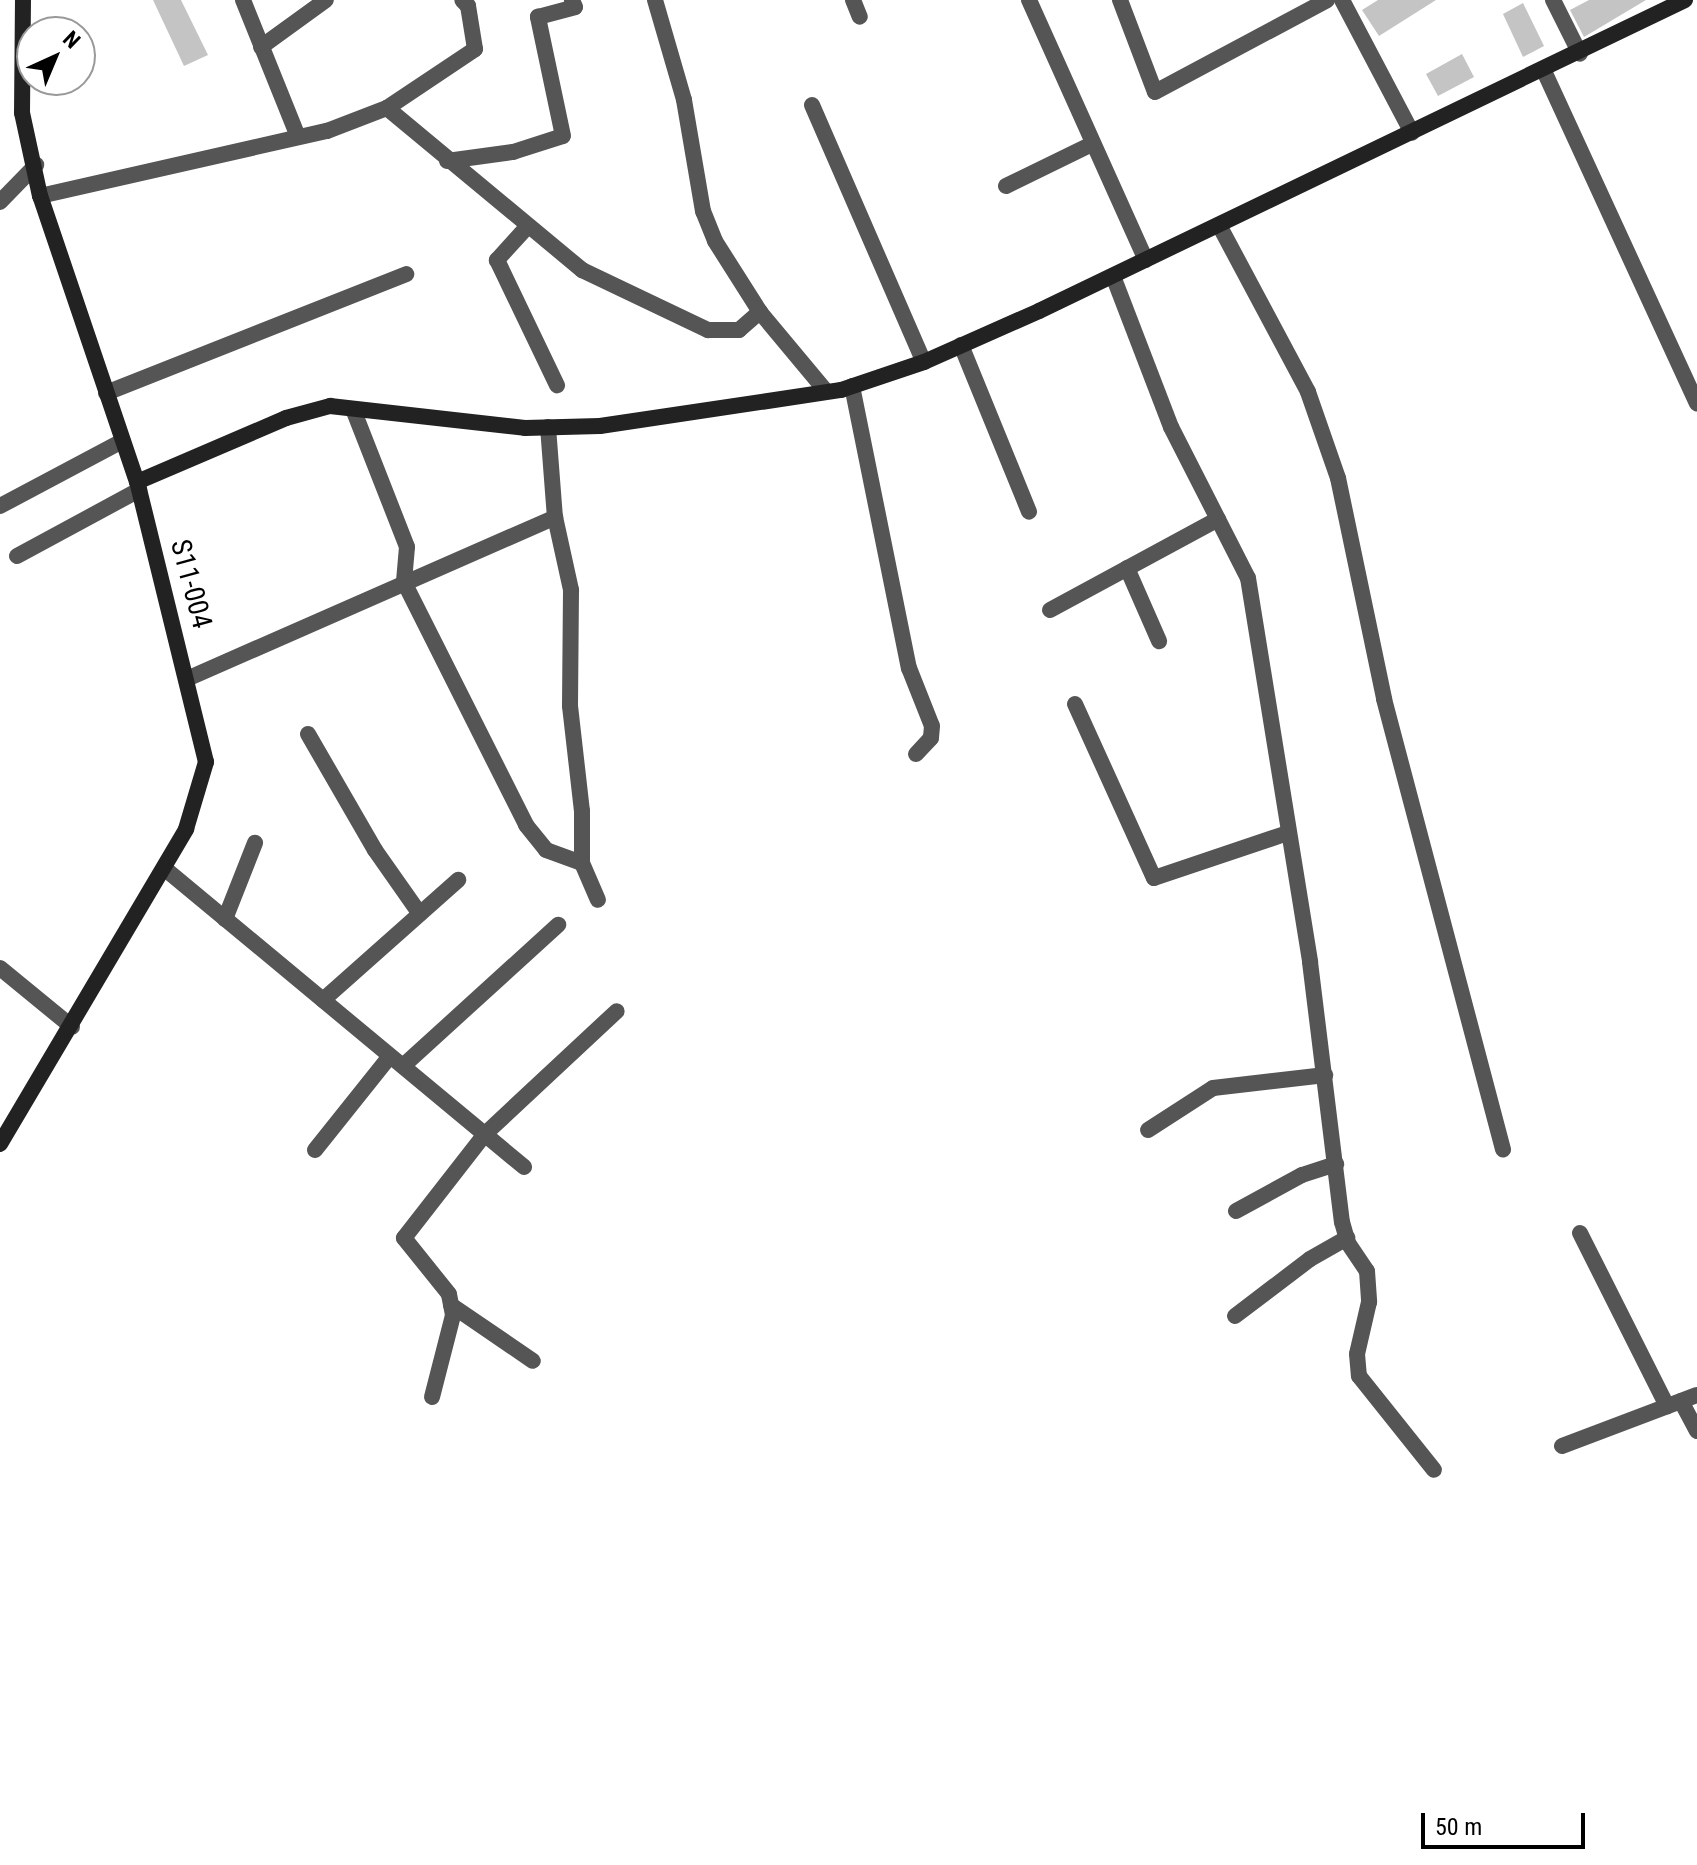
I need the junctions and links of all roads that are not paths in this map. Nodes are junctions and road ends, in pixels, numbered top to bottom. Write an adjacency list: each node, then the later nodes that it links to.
1 (23, 0): 24 (street, S11-004)
2 (243, 0): 15 (street)
3 (326, 0): 15 (street)
4 (462, 0): 19 (street)
5 (572, 0): 23 (street)
6 (655, 0): 33 (street)
7 (853, 0): 14 (street)
8 (1029, 0): 22 (street)
9 (1120, 0): 10 (street)
10 (1327, 0)
11 (1342, 0): 20 (street)
12 (1553, 0): 16 (street)
13 (1685, 0): 16 (street)
14 (860, 17)
15 (261, 47): 21 (street)
16 (1580, 54): 17 (street)
17 (1544, 71): 20 (street); 40 (street)
18 (812, 105): 35 (street)
19 (387, 108): 21 (street); 23 (street)
20 (1412, 133): 28 (street)
21 (297, 134): 26 (street)
22 (1092, 144): 25 (street); 30 (street)
23 (447, 161): 29 (street)
24 (36, 165): 26 (street, S11-004); 27 (street)
25 (1006, 186)
26 (40, 196): 39 (street, S11-004)
27 (0, 202)
28 (1219, 225): 30 (street); 77 (street)
29 (527, 227): 33 (street); 36 (street)
30 (1146, 260): 32 (street)
31 (406, 274): 39 (street)
32 (1113, 276): 34 (street); 48 (street)
33 (760, 312): 38 (street)
34 (961, 345): 35 (street); 46 (street)
35 (924, 362): 37 (street)
36 (557, 385)
37 (852, 386): 38 (street); 57 (street)
38 (825, 390): 42 (street)
39 (106, 393): 43 (street, S11-004)
40 (1697, 404)
41 (353, 409): 42 (street); 44 (street); 51 (street)
42 (548, 427): 47 (street)
43 (122, 441): 44 (street, S11-004); 45 (street)
44 (138, 486): 49 (street); 54 (street, S11-004)
45 (0, 506)
46 (1029, 512)
47 (555, 517): 51 (street); 60 (street)
48 (1218, 519): 50 (street); 58 (street)
49 (17, 556)
50 (1127, 568): 52 (street); 53 (street)
51 (404, 582): 54 (street); 60 (street)
52 (1050, 610)
53 (1159, 641)
54 (189, 678): 61 (street, S11-004)
55 (1075, 704): 58 (street)
56 (308, 734): 64 (street)
57 (916, 754)
58 (1288, 833): 72 (street)
59 (255, 843): 65 (street)
60 (582, 863): 63 (street)
61 (164, 868): 65 (street); 70 (street, S11-004)
62 (458, 880): 64 (street)
63 (598, 900)
64 (420, 914): 68 (street)
65 (225, 919): 68 (street)
66 (558, 925): 71 (street)
67 (0, 968): 70 (street)
68 (323, 1000): 71 (street)
69 (617, 1011): 74 (street)
70 (72, 1027): 75 (street, S11-004)
71 (396, 1061): 74 (street); 76 (street)
72 (1325, 1075): 73 (street); 78 (street)
73 (1148, 1130)
74 (485, 1134): 79 (street); 83 (street)
75 (0, 1144)
76 (315, 1150)
77 (1503, 1150)
78 (1336, 1164): 80 (street); 82 (street)
79 (524, 1167)
80 (1236, 1211)
81 (1580, 1233): 87 (street)
82 (1347, 1238): 84 (street); 90 (street)
83 (451, 1305): 85 (street); 86 (street)
84 (1235, 1316)
85 (533, 1361)
86 (432, 1397)
87 (1682, 1401): 88 (street); 89 (street)
88 (1697, 1431)
89 (1562, 1446)
90 (1434, 1470)

